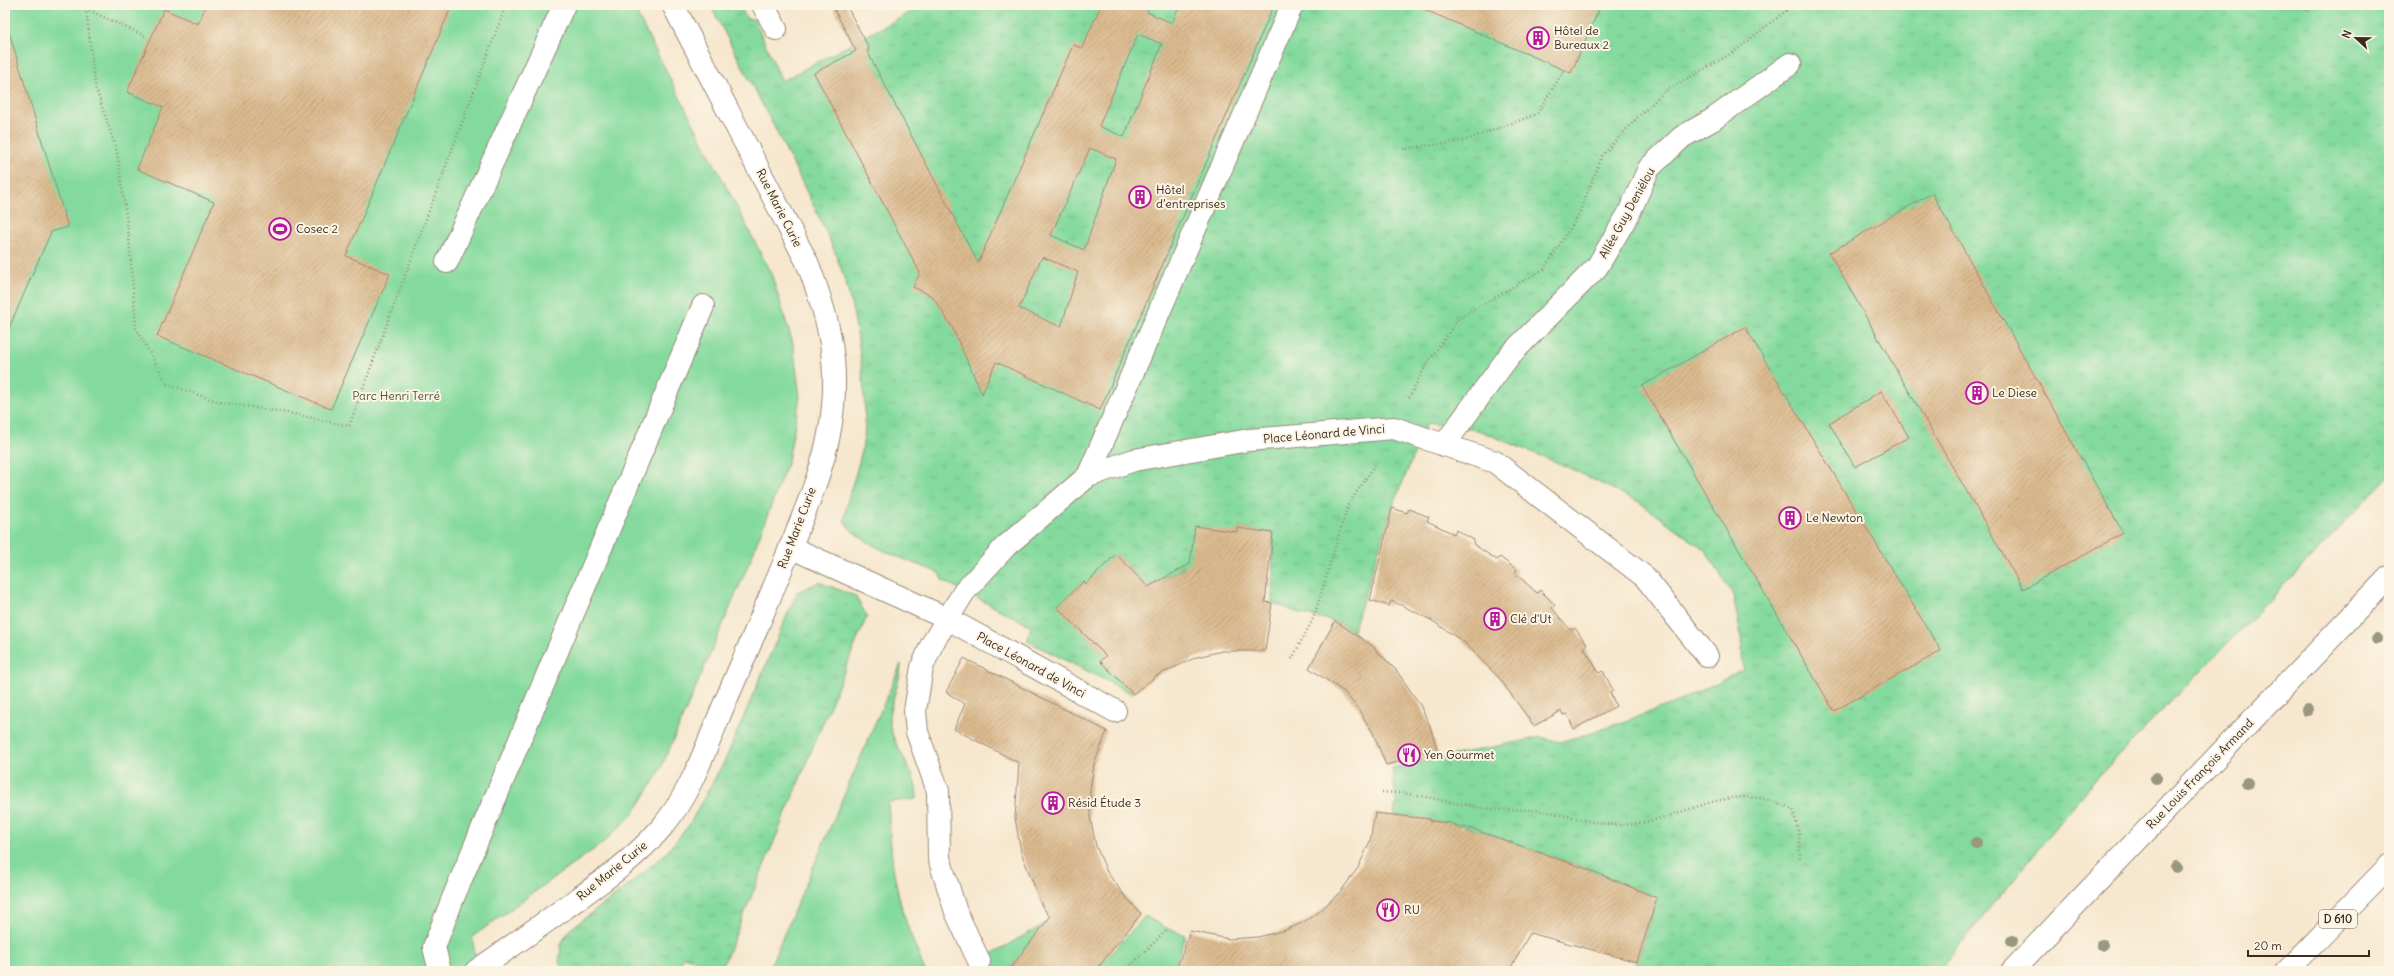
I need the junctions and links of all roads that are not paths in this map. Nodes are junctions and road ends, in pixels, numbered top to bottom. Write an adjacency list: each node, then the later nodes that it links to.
1 (564, 5): 7 (street)
2 (673, 5): 11 (street, Rue Marie Curie)
3 (763, 5): 5 (street)
4 (1292, 5): 10 (street)
5 (776, 29)
6 (1790, 64): 9 (street, Allée Guy Deniélou)
7 (447, 262)
8 (704, 306): 18 (street)
9 (1444, 445): 10 (street, Place Léonard de Vinci); 14 (street, Place Léonard de Vinci)
10 (1088, 476): 13 (street, Place Léonard de Vinci)
11 (790, 547): 13 (street); 19 (street, Rue Marie Curie)
12 (2389, 577): 20 (street, Rue Louis François Armand)
13 (948, 619): 15 (street, Place Léonard de Vinci); 17 (street, Place Léonard de Vinci)
14 (1707, 656)
15 (1115, 711)
16 (2389, 866): 21 (street, D 610)
17 (979, 961)
18 (440, 971)
19 (476, 971)
20 (2012, 971)
21 (2287, 971)

